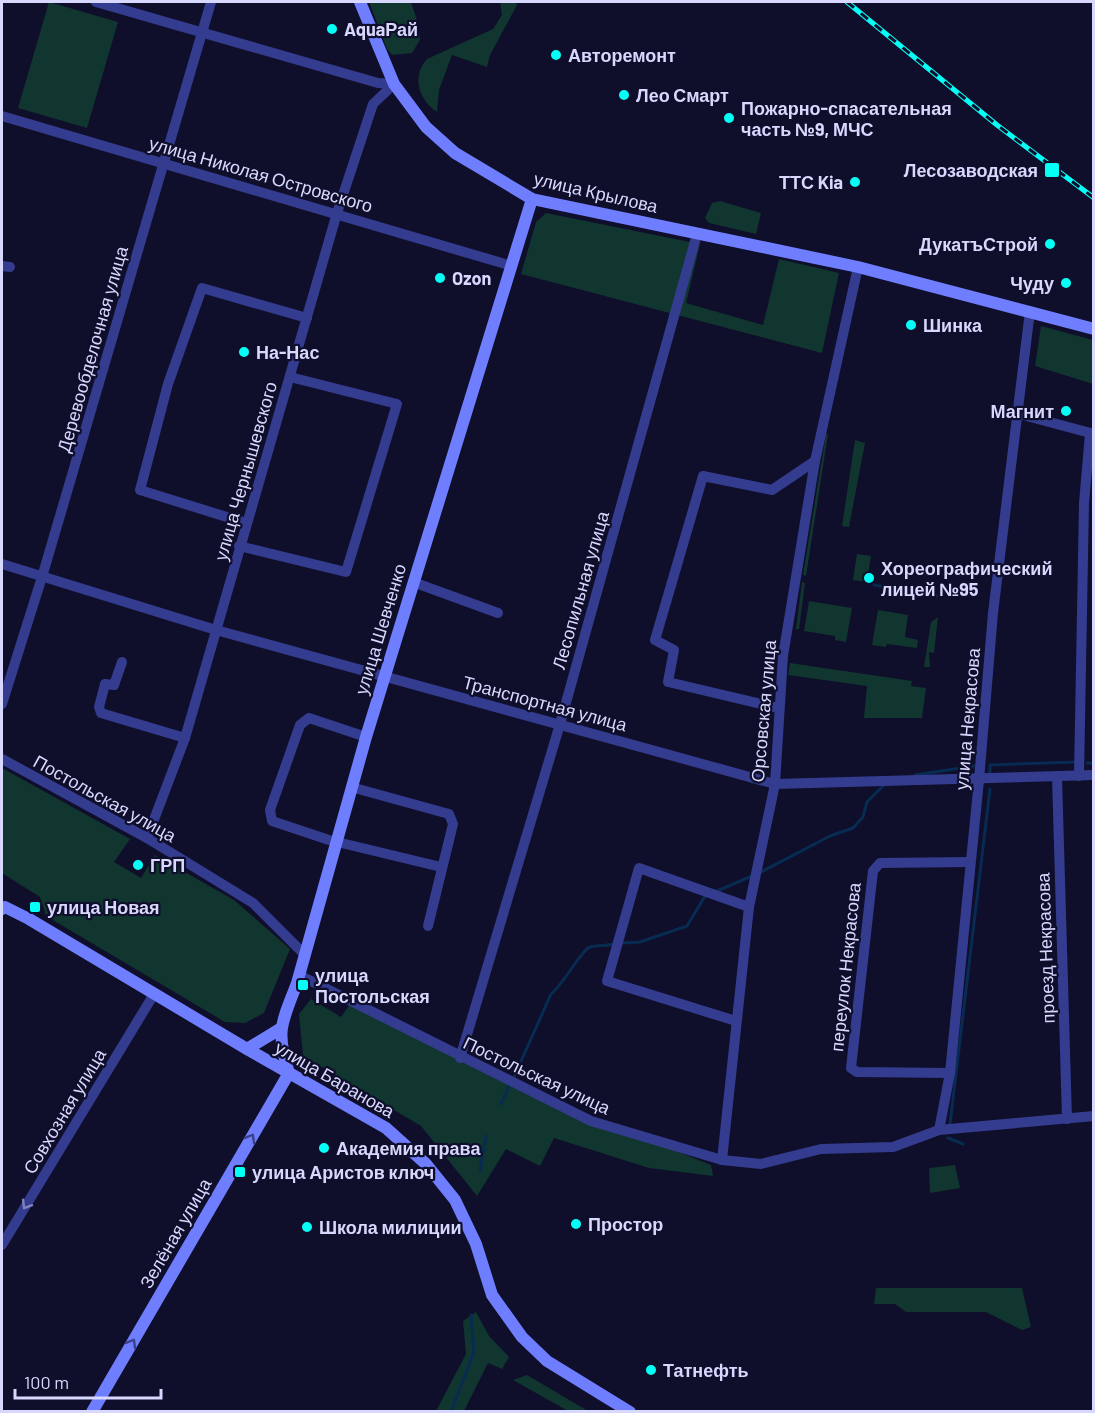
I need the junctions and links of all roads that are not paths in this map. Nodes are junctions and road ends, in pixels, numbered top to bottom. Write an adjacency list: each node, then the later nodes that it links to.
1 (96, 2): 4 (street)
2 (211, 2): 4 (street, Деревообделочная улица)
3 (360, 2): 5 (main road, улица Крылова)
4 (202, 32): 5 (street); 7 (street, Деревообделочная улица)
5 (393, 84): 8 (main road, улица Крылова); 9 (street, улица Чернышевского)
6 (2, 116): 7 (street, улица Николая Островского)
7 (164, 164): 9 (street, улица Николая Островского); 23 (street, Деревообделочная улица)
8 (532, 199): 10 (main road, улица Крылова); 11 (main road, улица Шевченко)
9 (337, 213): 11 (street, улица Николая Островского); 14 (street, улица Чернышевского)
10 (697, 234): 12 (main road, улица Крылова); 31 (street, Лесопильная улица)
11 (512, 266): 24 (main road, улица Шевченко)
12 (858, 267): 13 (main road, улица Крылова); 19 (street, Орсовская улица)
13 (1030, 311): 15 (main road, улица Крылова); 17 (street, улица Некрасова)
14 (307, 318): 16 (street, улица Чернышевского); 20 (street)
15 (1094, 329)
16 (290, 377): 20 (street, улица Чернышевского); 21 (street)
17 (1019, 414): 18 (street); 38 (street, улица Некрасова)
18 (1092, 434): 36 (street)
19 (815, 461): 30 (street, Орсовская улица); 30 (street)
20 (246, 523): 21 (street, улица Чернышевского)
21 (239, 546): 26 (street, улица Чернышевского)
22 (2, 564): 23 (street, Транспортная улица)
23 (42, 577): 26 (street, Транспортная улица); 29 (street, Деревообделочная улица)
24 (413, 582): 25 (street); 28 (main road, улица Шевченко)
25 (498, 613)
26 (216, 630): 28 (street, Транспортная улица); 33 (street, улица Чернышевского)
27 (122, 662): 33 (street)
28 (384, 676): 31 (street, Транспортная улица); 32 (main road, улица Шевченко)
29 (2, 704)
30 (778, 708): 39 (street, Орсовская улица)
31 (560, 724): 39 (street, Транспортная улица); 54 (street, Лесопильная улица)
32 (366, 737): 40 (main road, улица Шевченко); 42 (street)
33 (185, 738): 41 (street, улица Чернышевского)
34 (2, 759): 41 (street, Постольская улица)
35 (1094, 775): 36 (street, Транспортная улица)
36 (1079, 776): 37 (street, Транспортная улица)
37 (1057, 777): 38 (street, Транспортная улица); 58 (street, проезд Некрасова)
38 (979, 780): 39 (street, Транспортная улица); 43 (street, улица Некрасова)
39 (775, 784): 46 (street, Орсовская улица)
40 (351, 787): 42 (main road, улица Шевченко); 44 (street)
41 (147, 838): 48 (street, Постольская улица)
42 (335, 841): 44 (street); 48 (main road, улица Шевченко)
43 (970, 862): 56 (street, улица Некрасова); 56 (street, переулок Некрасова)
44 (441, 867): 47 (street)
45 (3, 907): 50 (main road, улица Баранова)
46 (749, 907): 51 (street, Орсовская улица); 51 (street)
47 (428, 926)
48 (304, 954): 49 (main road, улица Шевченко)
49 (299, 975): 52 (main road, улица Шевченко); 54 (street, Постольская улица)
50 (154, 993): 53 (main road, улица Баранова); 61 (street, Совхозная улица, one-way to 61)
51 (736, 1021): 60 (street, Орсовская улица)
52 (280, 1029): 53 (main road); 55 (main road, улица Шевченко)
53 (247, 1049): 55 (main road, улица Баранова)
54 (460, 1058): 60 (street, Постольская улица)
55 (289, 1073): 62 (main road, Зелёная улица, one-way to 55); 63 (main road, улица Баранова)
56 (950, 1073): 59 (street, улица Некрасова)
57 (1094, 1116): 58 (street, Постольская улица)
58 (1067, 1119): 59 (street, Постольская улица)
59 (939, 1130): 60 (street, Постольская улица)
60 (722, 1160)
61 (2, 1245)
62 (92, 1412)
63 (630, 1412)

